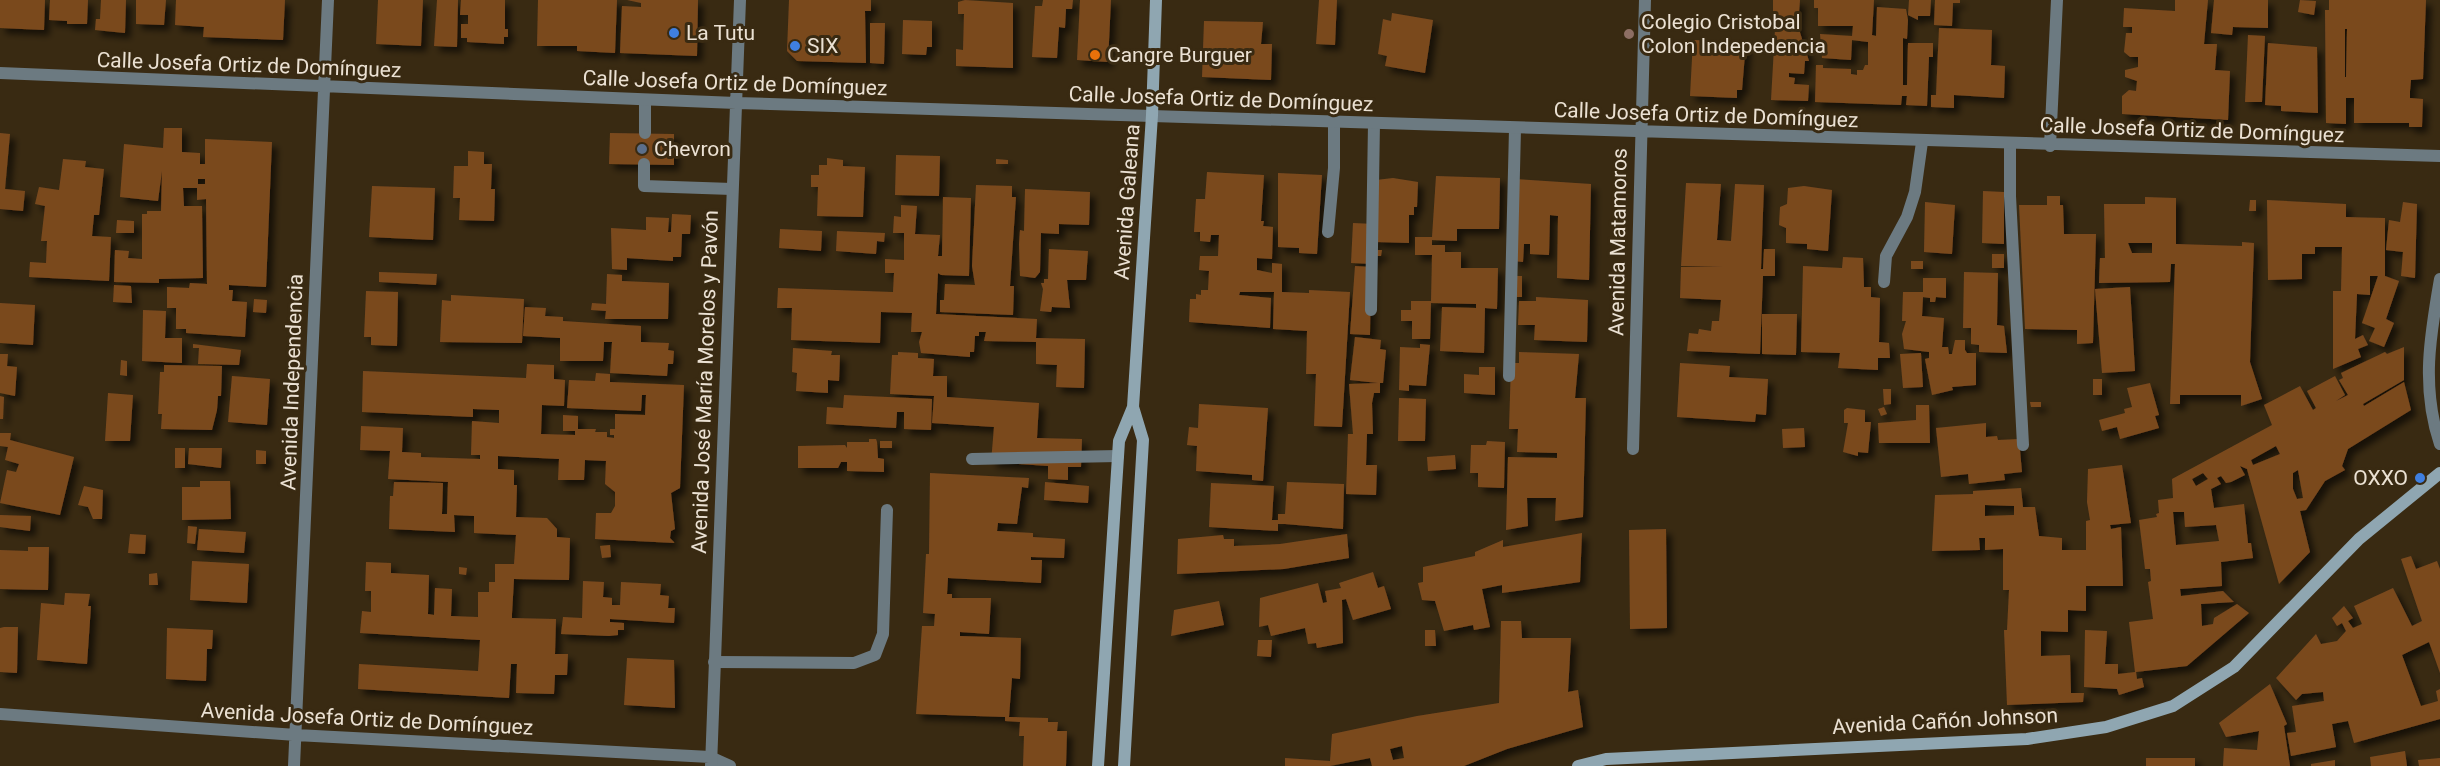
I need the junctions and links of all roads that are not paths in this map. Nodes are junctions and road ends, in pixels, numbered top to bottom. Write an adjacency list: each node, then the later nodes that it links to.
1 (328, 0): 7 (street, Avenida Independencia)
2 (740, 0): 9 (street, Avenida José María Morelos y Pavón)
3 (1155, 0): 10 (street, Avenida Galeana)
4 (1645, 0): 15 (street, Avenida Matamoros)
5 (2057, 0): 18 (street)
6 (0, 73): 7 (street, Calle Josefa Ortiz de Domínguez)
7 (324, 88): 8 (street, Calle Josefa Ortiz de Domínguez); 37 (street, Avenida Independencia)
8 (645, 100): 9 (street, Calle Josefa Ortiz de Domínguez); 14 (street)
9 (736, 103): 10 (street, Calle Josefa Ortiz de Domínguez); 21 (street, Avenida José María Morelos y Pavón)
10 (1152, 115): 11 (street, Calle Josefa Ortiz de Domínguez); 27 (street, Avenida Galeana)
11 (1334, 122): 12 (street, Calle Josefa Ortiz de Domínguez); 22 (street)
12 (1374, 123): 13 (street, Calle Josefa Ortiz de Domínguez); 25 (street)
13 (1515, 129): 15 (street, Calle Josefa Ortiz de Domínguez); 26 (street)
14 (645, 133)
15 (1639, 133): 16 (street, Calle Josefa Ortiz de Domínguez); 30 (street, Avenida Matamoros)
16 (1922, 142): 17 (street, Calle Josefa Ortiz de Domínguez); 24 (street)
17 (2010, 145): 18 (street, Calle Josefa Ortiz de Domínguez); 29 (street)
18 (2050, 146): 19 (street, Calle Josefa Ortiz de Domínguez)
19 (2440, 156)
20 (644, 164): 21 (street)
21 (732, 189): 35 (street, Avenida José María Morelos y Pavón)
22 (1328, 232)
23 (2440, 279): 28 (street)
24 (1884, 282)
25 (1371, 310)
26 (1509, 376)
27 (1133, 407): 31 (street, Avenida Galeana); 42 (street, Avenida Galeana)
28 (2440, 444)
29 (2023, 445)
30 (1633, 449)
31 (1118, 456): 32 (street); 41 (street, Avenida Galeana)
32 (972, 459)
33 (2440, 473): 43 (street, Avenida Cañón Johnson)
34 (887, 510): 35 (street)
35 (714, 662): 38 (street, Avenida José María Morelos y Pavón)
36 (0, 714): 37 (street, Avenida Josefa Ortiz de Domínguez)
37 (296, 735): 38 (street, Avenida Josefa Ortiz de Domínguez); 39 (street, Avenida Independencia)
38 (711, 762): 40 (street, Avenida Josefa Ortiz de Domínguez)
39 (294, 766)
40 (730, 766)
41 (1098, 766)
42 (1124, 766)
43 (1578, 766)

